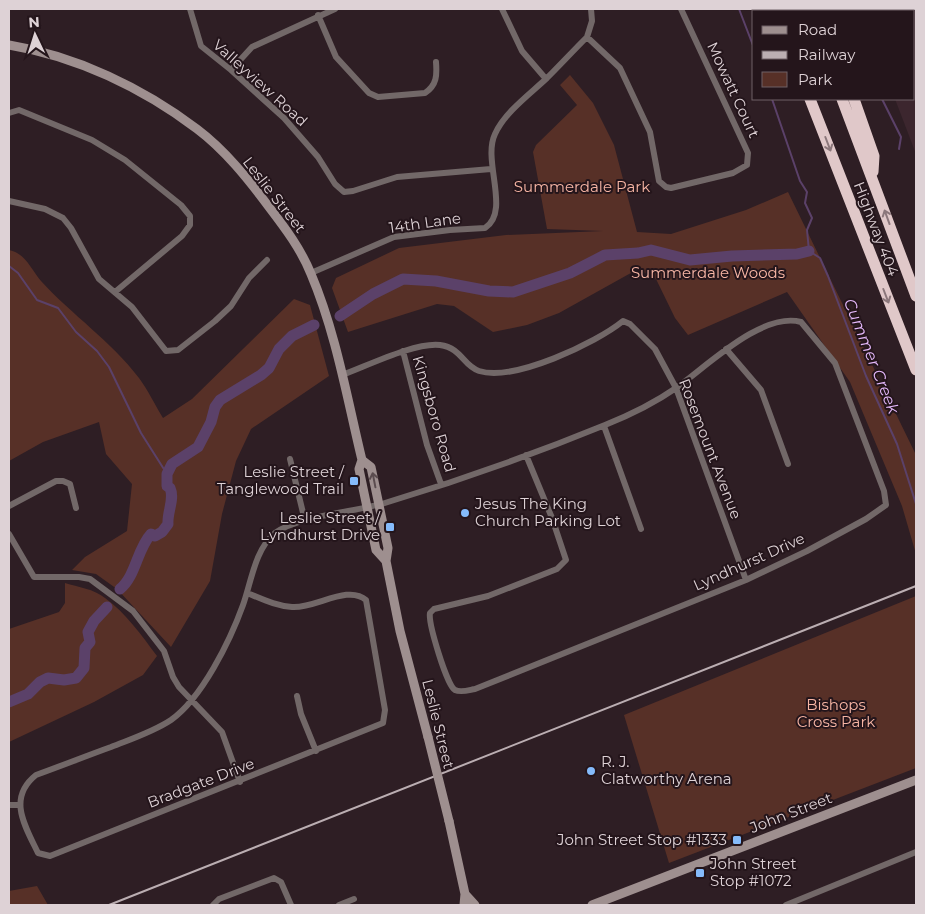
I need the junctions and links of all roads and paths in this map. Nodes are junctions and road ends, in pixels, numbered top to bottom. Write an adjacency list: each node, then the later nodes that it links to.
1 (190, 9): 10 (street, Valleyview Road)
2 (335, 9): 6 (street)
3 (502, 9): 11 (street)
4 (591, 9): 7 (street)
5 (681, 9): 7 (street, Mowatt Court)
6 (318, 15): 9 (street); 10 (street)
7 (586, 37): 11 (street, 14th Lane)
8 (9, 45): 20 (main road, Leslie Street)
9 (436, 62)
10 (231, 70): 16 (street, Valleyview Road)
11 (546, 79): 16 (street, 14th Lane)
12 (810, 100): 25 (highway, Highway 404, one-way to 25)
13 (842, 100): 17 (highway, Highway 404)
14 (854, 100): 17 (highway)
15 (9, 113): 21 (street)
16 (491, 169): 20 (street, 14th Lane)
17 (873, 179): 22 (highway, Highway 404, one-way to 17)
18 (9, 201): 21 (street)
19 (267, 260): 21 (street)
20 (311, 273): 26 (main road, Leslie Street)
21 (115, 292)
22 (916, 296)
23 (726, 349): 27 (street, Lyndhurst Drive); 32 (street); 42 (street, Lyndhurst Drive)
24 (403, 351): 26 (street, Rosemount Avenue); 27 (street, Rosemount Avenue); 33 (street, Kingsboro Road)
25 (916, 370)
26 (342, 375): 31 (main road, Leslie Street)
27 (676, 388): 28 (street, Lyndhurst Drive); 42 (street, Rosemount Avenue)
28 (604, 426): 29 (street, Lyndhurst Drive); 39 (street)
29 (526, 455): 33 (street, Lyndhurst Drive); 42 (street, Lyndhurst Drive)
30 (290, 459): 38 (street)
31 (362, 460): 34 (main road, Leslie Street, one-way to 31); 36 (main road, Leslie Street)
32 (788, 464)
33 (441, 484): 34 (street, Lyndhurst Drive)
34 (378, 505): 36 (street, Lyndhurst Drive); 41 (main road, Leslie Street)
35 (9, 506): 37 (street)
36 (367, 507): 38 (street, Lyndhurst Drive); 41 (main road, Leslie Street)
37 (76, 508)
38 (305, 521): 43 (street, Lyndhurst Drive)
39 (642, 529)
40 (9, 534): 45 (street)
41 (386, 561): 52 (main road, Leslie Street, bridge)
42 (746, 580)
43 (247, 593): 45 (street, Lyndhurst Drive); 46 (street, Bradgate Drive)
44 (298, 696): 46 (street)
45 (190, 700): 48 (street); 50 (street)
46 (316, 751): 48 (street, Bradgate Drive)
47 (916, 780): 59 (main road, John Street)
48 (240, 782): 50 (street, Bradgate Drive)
49 (9, 805): 50 (street)
50 (20, 805)
51 (916, 852): 60 (street)
52 (465, 894): 57 (main road, Leslie Street); 58 (main road, Leslie Street)
53 (354, 899): 56 (street)
54 (213, 905): 55 (street)
55 (291, 905)
56 (339, 905)
57 (464, 905)
58 (475, 905)
59 (592, 905)
60 (786, 905)

